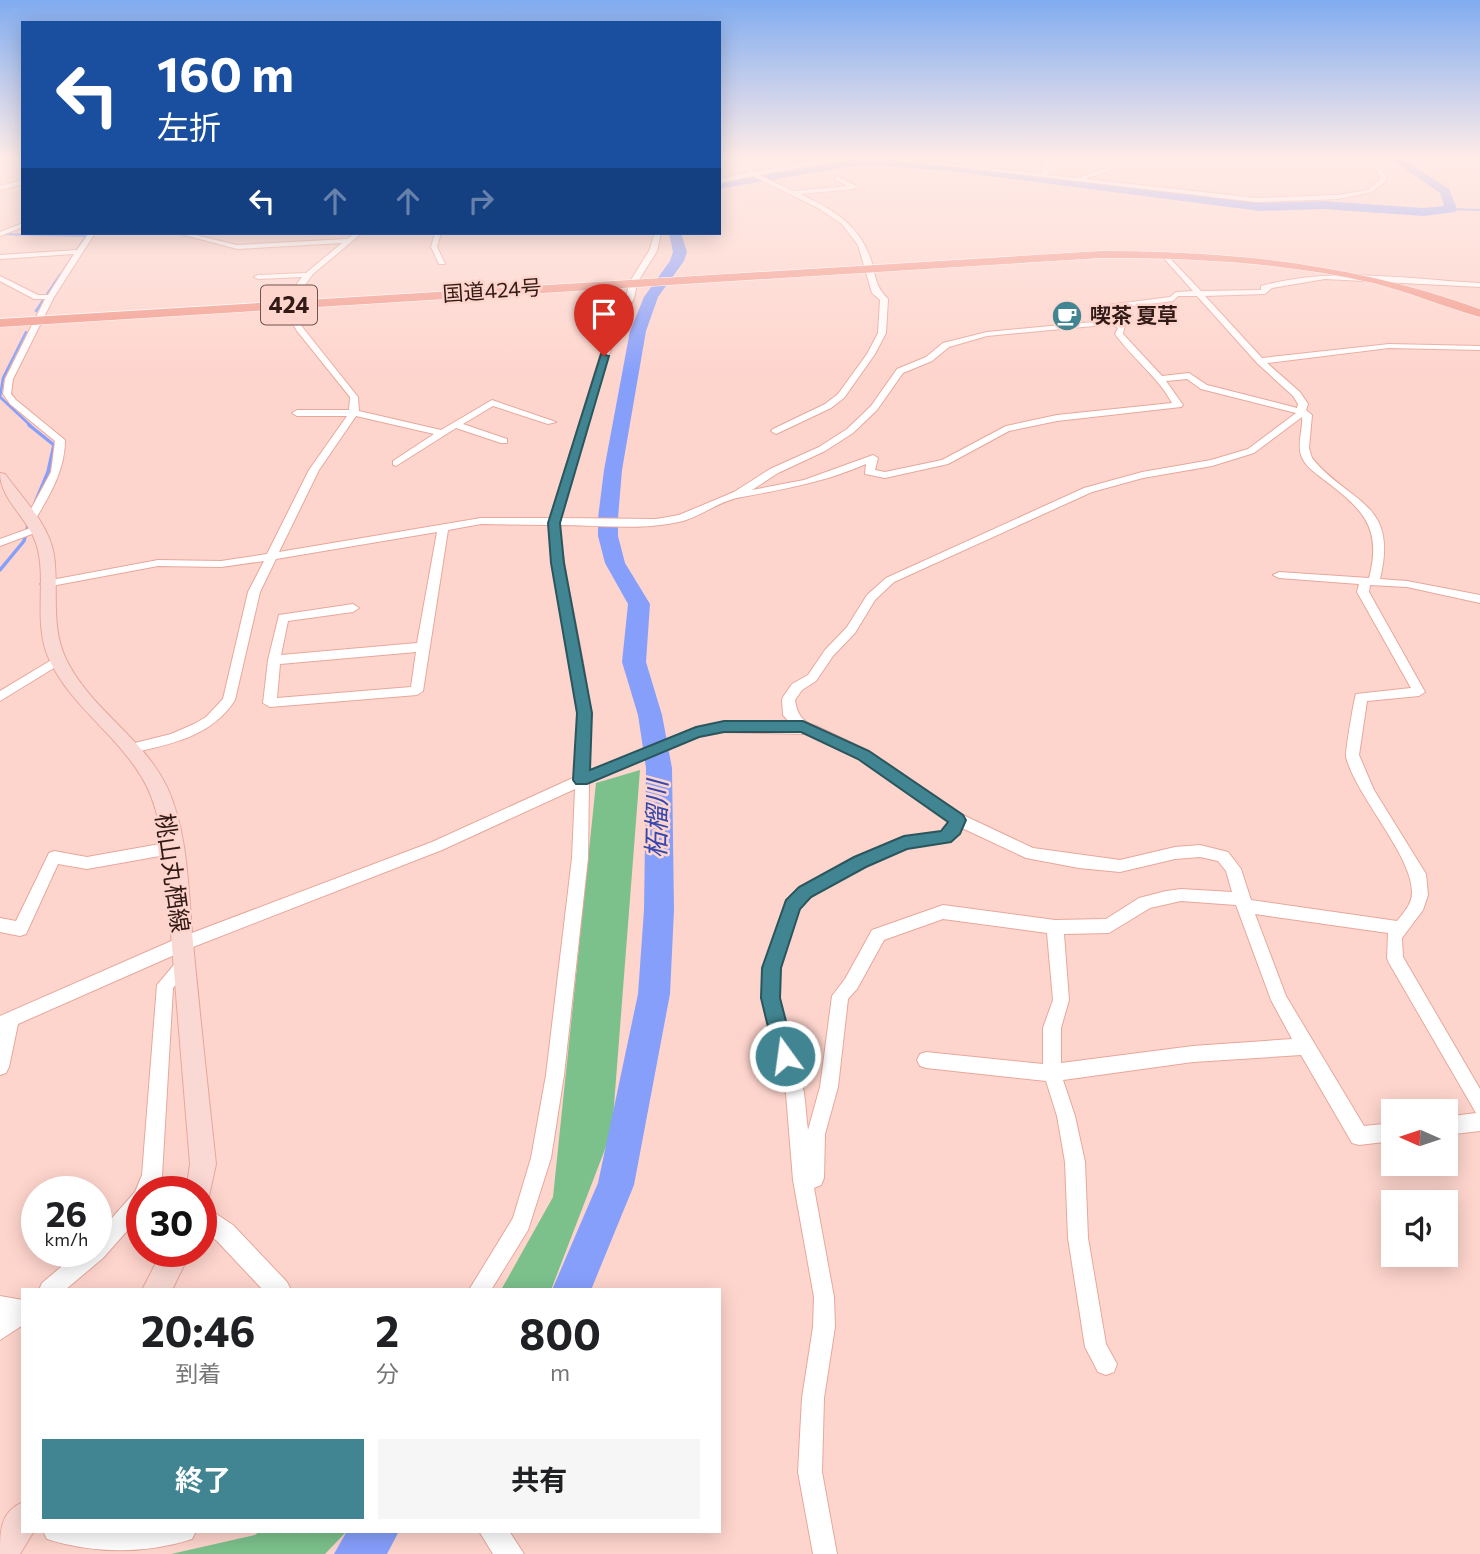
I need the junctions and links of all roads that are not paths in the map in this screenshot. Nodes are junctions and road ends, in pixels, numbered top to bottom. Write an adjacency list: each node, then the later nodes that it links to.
1 (853, 232): 12 (street)
2 (90, 235): 8 (street)
3 (188, 235): 7 (street)
4 (356, 235): 7 (street)
5 (437, 235): 11 (street)
6 (657, 235): 17 (street)
7 (349, 241): 13 (street)
8 (75, 252): 10 (street); 20 (street)
9 (1163, 254): 12 (highway, 国道424号 / 424); 16 (highway, 国道424号 / 424); 19 (street)
10 (0, 257)
11 (442, 262)
12 (870, 267): 17 (highway, 国道424号 / 424); 34 (street)
13 (308, 275): 14 (street); 21 (street)
14 (258, 277)
15 (0, 278): 20 (street)
16 (1374, 281): 18 (street); 19 (street); 22 (highway, 国道424号 / 424)
17 (635, 282): 21 (highway, 国道424号 / 424); 40 (street)
18 (1480, 285)
19 (1197, 293): 23 (street); 27 (street)
20 (46, 298): 24 (street)
21 (286, 305): 24 (highway, 国道424号 / 424); 31 (street)
22 (1480, 313)
23 (1111, 319): 28 (street); 39 (street)
24 (38, 321): 25 (highway, 国道424号 / 424); 41 (street)
25 (0, 323)
26 (1480, 348): 27 (street)
27 (1260, 361): 29 (street)
28 (1158, 379): 29 (street); 39 (street)
29 (1300, 411): 46 (street); 54 (street)
30 (297, 413): 31 (street)
31 (354, 413): 35 (street); 44 (street)
32 (551, 422): 33 (street)
33 (455, 425): 35 (street); 36 (street)
34 (776, 431)
35 (442, 433): 37 (street)
36 (503, 441)
37 (396, 463)
38 (0, 477): 41 (main road, 桃山丸栖線)
39 (738, 494): 40 (street)
40 (559, 523): 42 (street); 56 (street)
41 (33, 525): 43 (street); 47 (main road, 桃山丸栖線)
42 (443, 526): 44 (street); 50 (street)
43 (0, 543)
44 (270, 556): 47 (street); 55 (street)
45 (1279, 575): 46 (street)
46 (1369, 581): 48 (street); 62 (street)
47 (46, 584): 51 (main road, 桃山丸栖線)
48 (1480, 600)
49 (354, 608): 52 (street)
50 (423, 648): 52 (street); 52 (street)
51 (58, 660): 53 (street); 55 (main road, 桃山丸栖線)
52 (274, 660)
53 (0, 697)
54 (803, 727): 56 (street); 57 (street)
55 (132, 748): 58 (main road, 桃山丸栖線)
56 (588, 777): 63 (street); 85 (street)
57 (958, 820): 59 (street); 76 (street)
58 (171, 848): 60 (street); 63 (main road, 桃山丸栖線)
59 (1245, 902): 61 (street); 62 (street); 66 (street)
60 (0, 925)
61 (1055, 926): 69 (street); 76 (street)
62 (1402, 928): 70 (street)
63 (182, 944): 64 (main road, 桃山丸栖線); 65 (street)
64 (184, 965): 74 (street); 75 (main road, 桃山丸栖線)
65 (5, 1022): 68 (street)
66 (1307, 1046): 69 (street); 73 (street)
67 (926, 1060): 69 (street)
68 (0, 1067)
69 (1052, 1073): 90 (street)
70 (1480, 1106)
71 (1480, 1122): 72 (street)
72 (1458, 1125)
73 (1381, 1133)
74 (152, 1176)
75 (201, 1176)
76 (803, 1180): 95 (street)
77 (126, 1217): 79 (street)
78 (217, 1227): 84 (street)
79 (112, 1233)
80 (77, 1267): 82 (street)
81 (168, 1267): 83 (main road)
82 (51, 1288)
83 (157, 1288)
84 (277, 1288)
85 (480, 1288)
86 (0, 1307): 87 (street)
87 (21, 1311)
88 (21, 1313): 89 (street)
89 (0, 1329)
90 (1106, 1364)
91 (63, 1533): 92 (street)
92 (180, 1533)
93 (494, 1533): 94 (street)
94 (510, 1554)
95 (825, 1554)

